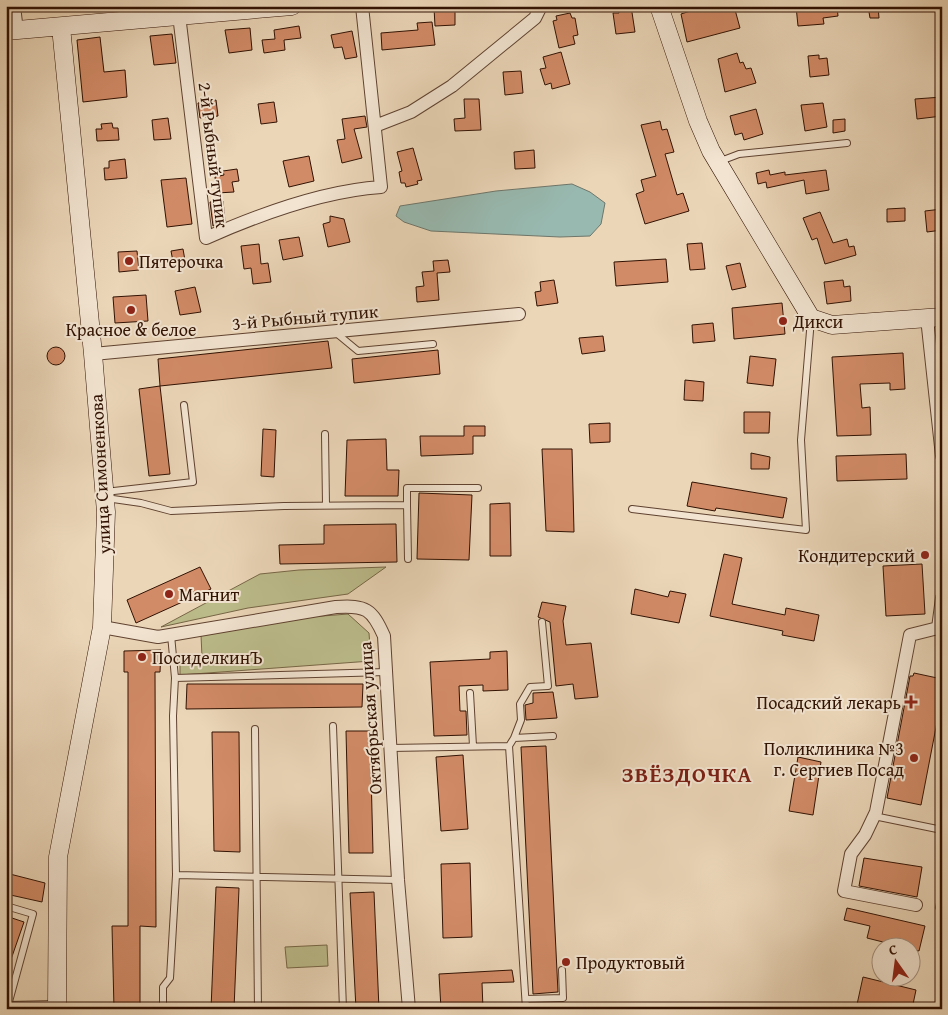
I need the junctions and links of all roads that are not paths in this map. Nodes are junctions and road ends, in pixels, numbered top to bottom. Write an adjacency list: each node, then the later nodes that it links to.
1 (14, 6): 8 (street)
2 (292, 6): 6 (street)
3 (362, 6): 9 (street)
4 (541, 6): 9 (street)
5 (660, 6): 11 (street)
6 (179, 15): 7 (street); 9 (street, 2-й Рыбный тупик)
7 (61, 26): 8 (street); 17 (street, улица Симоненкова)
8 (12, 31)
9 (375, 126)
10 (846, 142): 11 (lane)
11 (717, 162): 13 (street)
12 (519, 314): 15 (street, 3-й Рыбный тупик)
13 (811, 318): 14 (street); 25 (lane)
14 (934, 318): 20 (street)
15 (334, 331): 16 (lane); 17 (street, 3-й Рыбный тупик)
16 (433, 344)
17 (93, 354): 22 (street, улица Симоненкова)
18 (184, 405): 22 (lane)
19 (325, 434): 23 (lane)
20 (942, 456)
21 (478, 488): 24 (lane)
22 (104, 495): 23 (lane); 29 (street, улица Симоненкова)
23 (326, 505): 24 (lane)
24 (406, 505): 26 (lane)
25 (632, 508)
26 (408, 559)
27 (942, 598): 41 (street)
28 (542, 622): 37 (lane)
29 (102, 627): 30 (street, Октябрьская улица); 54 (street, улица Симоненкова)
30 (171, 635): 31 (street, Октябрьская улица); 32 (lane)
31 (386, 672): 32 (lane); 40 (street, Октябрьская улица)
32 (175, 678): 43 (lane)
33 (470, 693): 38 (lane)
34 (333, 726): 45 (lane)
35 (255, 729): 44 (lane)
36 (553, 736): 37 (lane)
37 (514, 738): 39 (lane)
38 (473, 746): 39 (lane); 40 (lane)
39 (509, 746): 52 (lane)
40 (390, 748): 46 (street, Октябрьская улица)
41 (874, 816): 42 (lane); 48 (street)
42 (942, 830)
43 (176, 875): 44 (lane); 55 (lane)
44 (255, 878): 45 (lane); 56 (lane)
45 (338, 880): 46 (lane); 57 (lane)
46 (398, 880): 58 (street, Октябрьская улица)
47 (942, 896): 50 (lane)
48 (916, 905)
49 (6, 906): 53 (lane)
50 (939, 907)
51 (562, 970): 52 (lane)
52 (526, 999): 59 (lane)
53 (8, 1007): 54 (lane)
54 (57, 1007)
55 (163, 1009)
56 (258, 1009)
57 (343, 1009)
58 (409, 1009)
59 (526, 1009)

